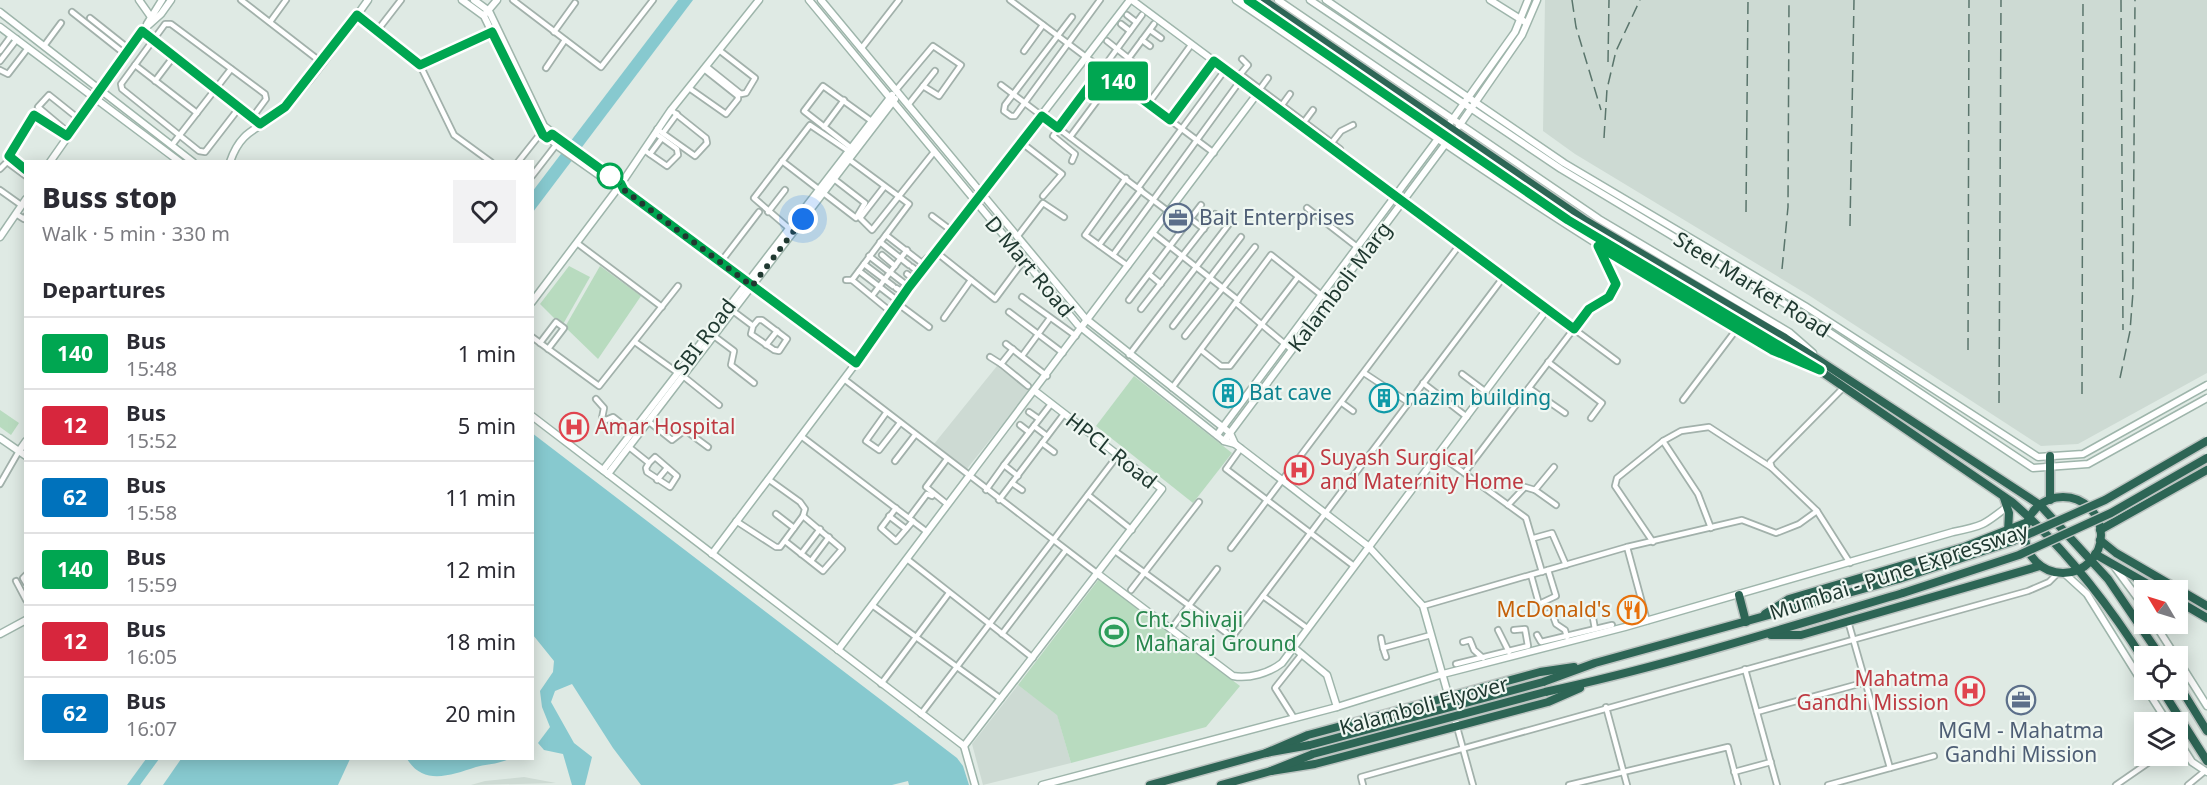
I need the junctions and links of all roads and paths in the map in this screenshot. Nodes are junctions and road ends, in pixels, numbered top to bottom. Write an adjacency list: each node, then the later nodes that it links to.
1 (139, 0): 39 (street)
2 (162, 0): 39 (street)
3 (171, 0): 39 (street)
4 (241, 0): 40 (street)
5 (286, 0): 40 (street)
6 (368, 0): 34 (street)
7 (401, 0): 50 (street)
8 (462, 0): 33 (street)
9 (474, 0): 33 (street)
10 (497, 0): 33 (street)
11 (513, 0): 53 (street)
12 (653, 0): 59 (street)
13 (759, 0): 72 (street)
14 (808, 0): 110 (street, D Mart Road)
15 (899, 0): 70 (street)
16 (1010, 0): 46 (street)
17 (1100, 0): 63 (street)
18 (1131, 0): 65 (street); 79 (street)
19 (1236, 0): 135 (street)
20 (1248, 0): 135 (highway)
21 (1263, 0): 135 (highway)
22 (1278, 0): 135 (street)
23 (1310, 0): 29 (street, Steel Market Road)
24 (1326, 0): 64 (street, Steel Market Road)
25 (1490, 0): 42 (street)
26 (1528, 0): 42 (street)
27 (1537, 0): 42 (street)
28 (825, 2): 70 (street, D Mart Road)
29 (1319, 2): 76 (street, Steel Market Road)
30 (575, 3): 53 (street)
31 (0, 12): 66 (street)
32 (72, 12): 74 (street)
33 (486, 14): 52 (street); 138 (street)
34 (357, 15): 50 (street); 84 (street)
35 (1127, 15): 41 (street)
36 (1142, 15): 41 (street)
37 (1072, 17): 54 (street)
38 (90, 18): 74 (street)
39 (152, 18): 48 (street)
40 (270, 22): 84 (street)
41 (1136, 22): 51 (street)
42 (1525, 22): 111 (street); 115 (street)
43 (61, 24): 66 (street)
44 (1121, 24): 51 (street)
45 (1154, 24): 49 (street)
46 (1043, 25): 54 (street); 75 (street)
47 (0, 27): 56 (street)
48 (145, 28): 58 (street); 74 (street)
49 (1150, 30): 57 (street); 60 (street)
50 (377, 31): 86 (street)
51 (1130, 31): 71 (street)
52 (492, 32): 86 (street); 132 (street)
53 (554, 32): 59 (street)
54 (1056, 35): 63 (street); 106 (street)
55 (0, 38): 62 (street)
56 (14, 38): 62 (street); 68 (street); 69 (street)
57 (1161, 38)
58 (154, 40): 77 (street); 85 (street); 90 (street)
59 (565, 40): 88 (street)
60 (1142, 40): 67 (street); 80 (street)
61 (1107, 41): 71 (street)
62 (6, 43): 73 (street)
63 (1068, 43): 79 (street); 112 (street)
64 (1390, 44): 76 (street); 111 (street, Steel Market Road)
65 (1191, 45): 83 (street); 113 (street)
66 (44, 46): 102 (street)
67 (1150, 46)
68 (10, 48): 78 (street); 82 (street)
69 (28, 48): 78 (street); 108 (street)
70 (861, 49): 105 (street, D Mart Road)
71 (1117, 49): 80 (street); 91 (street)
72 (719, 50): 89 (street); 89 (street)
73 (0, 51)
74 (127, 51): 102 (street)
75 (1024, 51)
76 (1385, 51): 111 (street, Steel Market Road)
77 (174, 56): 98 (street); 103 (street)
78 (21, 57): 92 (street)
79 (1086, 57): 91 (street); 121 (street)
80 (1129, 58): 87 (street); 95 (street)
81 (1242, 59): 96 (street)
82 (0, 61)
83 (1214, 61): 93 (street); 125 (street)
84 (321, 62): 126 (street)
85 (135, 65): 98 (street); 137 (street)
86 (420, 65): 154 (street)
87 (1137, 65)
88 (546, 68)
89 (705, 68): 101 (street); 101 (street)
90 (231, 69): 103 (street); 122 (street)
91 (1102, 69): 95 (street); 130 (street)
92 (0, 70)
93 (1225, 70): 96 (street); 131 (street)
94 (935, 71): 100 (street)
95 (1114, 78): 113 (street); 139 (street)
96 (1239, 78): 104 (street); 140 (street)
97 (1268, 78): 104 (street)
98 (155, 81): 120 (street)
99 (1001, 85): 106 (street)
100 (923, 86): 105 (street); 114 (street)
101 (689, 88): 119 (street)
102 (100, 89): 108 (street); 144 (street)
103 (216, 89): 117 (street); 120 (street)
104 (1259, 91): 116 (street); 149 (street)
105 (897, 92): 110 (street, SBI Road); 114 (street, D Mart Road)
106 (1012, 94): 112 (street); 112 (street)
107 (1290, 94): 116 (street)
108 (93, 97): 123 (street); 151 (street)
109 (844, 100): 124 (street); 129 (street); 129 (street)
110 (891, 100): 124 (street, SBI Road); 134 (street, SBI Road); 147 (street, D Mart Road)
111 (1466, 101): 115 (street, Steel Market Road); 135 (street)
112 (1025, 102): 121 (street)
113 (1148, 104): 125 (street)
114 (908, 105): 170 (street, D Mart Road)
115 (1474, 106): 135 (street); 350 (street, Steel Market Road); 357 (street, Steel Market Road)
116 (1280, 107): 127 (street)
117 (239, 108): 122 (street); 137 (street)
118 (1313, 110): 127 (street)
119 (674, 112): 133 (street); 133 (street)
120 (197, 113): 137 (street)
121 (1042, 116): 130 (street); 141 (street)
122 (252, 118): 126 (street)
123 (79, 119): 136 (street); 136 (street)
124 (870, 120): 134 (street, SBI Road)
125 (1170, 120): 131 (street)
126 (260, 124): 153 (street)
127 (1303, 124): 143 (street)
128 (1353, 125): 143 (street)
129 (824, 127): 148 (street)
130 (1058, 128): 139 (street); 157 (street)
131 (1182, 129): 140 (street); 166 (street)
132 (542, 133): 138 (street); 155 (street)
133 (659, 133): 146 (street); 146 (street)
134 (864, 133): 148 (street, SBI Road); 148 (street, SBI Road)
135 (1449, 133): 172 (street, Kalamboli Marg); 177 (street, Kalamboli Marg); 206 (street); 292 (highway)
136 (68, 135): 150 (street); 158 (street)
137 (180, 135): 144 (street)
138 (550, 136): 142 (street)
139 (1070, 137): 162 (street)
140 (1197, 141): 149 (street); 174 (street)
141 (1022, 143): 170 (street); 171 (street)
142 (559, 145): 160 (street); 165 (street)
143 (1330, 145): 145 (street); 172 (street)
144 (172, 146): 152 (street)
145 (1340, 149)
146 (647, 152): 165 (street)
147 (934, 152): 173 (street); 176 (street, D Mart Road)
148 (847, 153): 156 (street); 163 (street, SBI Road); 164 (street); 169 (street, SBI Road)
149 (1214, 153): 183 (street)
150 (51, 160)
151 (177, 160)
152 (190, 160)
153 (231, 160)
154 (488, 160)
155 (520, 160)
156 (782, 161): 169 (street); 182 (street)
157 (1071, 161)
158 (24, 168)
159 (0, 170): 161 (street)
160 (534, 174)
161 (24, 175)
162 (1126, 178): 166 (street); 204 (street)
163 (834, 179): 169 (street, SBI Road); 169 (street)
164 (884, 187): 173 (street); 173 (street)
165 (621, 188): 202 (street); 220 (street)
166 (1139, 189): 174 (street); 204 (street)
167 (0, 190): 178 (street)
168 (785, 190): 182 (street)
169 (820, 191): 194 (street, SBI Road)
170 (983, 195): 176 (street); 199 (street, D Mart Road)
171 (1043, 196)
172 (1396, 196): 177 (street); 208 (street, Kalamboli Marg)
173 (899, 197): 197 (street)
174 (1153, 199): 183 (street); 214 (street)
175 (24, 201): 178 (street)
176 (974, 201): 195 (street); 219 (street, D Mart Road)
177 (1403, 202): 203 (street); 212 (street, Kalamboli Marg)
178 (21, 205): 184 (street)
179 (1201, 205): 189 (street)
180 (1307, 208): 208 (street)
181 (759, 212): 193 (street)
182 (768, 212): 194 (street)
183 (1169, 212): 196 (street)
184 (16, 213): 187 (street); 198 (street)
185 (1215, 214): 192 (street)
186 (932, 216): 195 (street)
187 (24, 217)
188 (1064, 217): 199 (street)
189 (1191, 219): 192 (street); 205 (street)
190 (1229, 224): 224 (street)
191 (738, 225): 193 (street)
192 (1204, 229): 216 (street)
193 (745, 230): 220 (street)
194 (790, 230): 234 (street, SBI Road)
195 (952, 231): 210 (street)
196 (1154, 233): 205 (street); 223 (street)
197 (886, 235): 201 (street); 209 (street)
198 (0, 237)
199 (1017, 237): 258 (street, D Mart Road)
200 (1241, 237): 230 (street)
201 (880, 242): 215 (street); 217 (street)
202 (577, 243): 243 (street); 249 (street)
203 (1461, 243): 252 (street); 294 (street)
204 (1099, 245): 214 (street)
205 (1170, 246): 216 (street); 228 (street)
206 (1598, 246): 264 (street); 265 (street)
207 (1255, 247): 239 (street)
208 (1358, 247): 212 (street); 240 (street, Kalamboli Marg)
209 (907, 251): 217 (street); 218 (street)
210 (936, 252): 218 (street); 232 (street)
211 (921, 253): 218 (street)
212 (1365, 253): 247 (street, Kalamboli Marg)
213 (882, 255): 222 (street)
214 (1113, 255): 223 (street)
215 (869, 256): 221 (street); 226 (street)
216 (1183, 256): 224 (street); 235 (street)
217 (901, 259): 222 (street); 227 (street)
218 (928, 259): 227 (street)
219 (1024, 260): 232 (street); 263 (street, D Mart Road)
220 (720, 262): 234 (street)
221 (864, 264): 225 (street); 231 (street)
222 (895, 266): 226 (street)
223 (1128, 267): 258 (street)
224 (1196, 268): 230 (street); 284 (street)
225 (859, 271): 238 (street); 241 (street)
226 (890, 272): 231 (street); 236 (street)
227 (913, 273): 236 (street)
228 (1149, 274): 235 (street); 245 (street)
229 (1298, 277): 240 (street); 248 (street); 259 (street)
230 (1211, 279): 239 (street); 244 (street)
231 (885, 280): 236 (street); 238 (street)
232 (971, 280): 256 (street)
233 (1499, 283): 300 (street)
234 (749, 284): 253 (street, SBI Road); 289 (street); 296 (street, SBI Road)
235 (1161, 284): 251 (street)
236 (908, 285): 246 (street)
237 (678, 286): 249 (street)
238 (879, 286): 241 (street); 246 (street)
239 (1223, 289): 248 (street); 250 (street)
240 (1322, 295): 247 (street); 277 (street, Kalamboli Marg)
241 (872, 296): 254 (street)
242 (1022, 297): 257 (street)
243 (534, 299)
244 (1195, 299): 250 (street); 261 (street)
245 (1129, 300)
246 (896, 301): 254 (street); 262 (street)
247 (1329, 301): 282 (street, Kalamboli Marg)
248 (1237, 302): 259 (street); 281 (street)
249 (662, 307): 273 (street)
250 (1207, 308): 270 (street)
251 (1141, 309)
252 (1547, 309): 264 (street); 307 (street)
253 (733, 311): 260 (street); 268 (street, SBI Road)
254 (891, 312): 289 (street)
255 (1009, 312): 267 (street)
256 (944, 318)
257 (1050, 318): 267 (street); 269 (street)
258 (1088, 320): 263 (street); 284 (street, D Mart Road)
259 (1262, 325): 277 (street); 281 (street)
260 (753, 326): 266 (street); 278 (street)
261 (1173, 326)
262 (929, 327)
263 (1082, 328): 269 (street); 293 (street, D Mart Road)
264 (1574, 329): 287 (street); 288 (street)
265 (1736, 330): 292 (street); 310 (street)
266 (777, 331): 278 (street); 278 (street)
267 (1038, 334): 283 (street); 285 (street)
268 (714, 336): 296 (street, SBI Road); 299 (street)
269 (1076, 336): 283 (street)
270 (1185, 336)
271 (544, 337): 274 (street); 275 (street); 275 (street)
272 (534, 338): 274 (street)
273 (635, 342): 279 (street); 296 (street)
274 (540, 343): 279 (street)
275 (552, 343): 279 (street)
276 (1006, 344): 280 (street)
277 (1285, 344): 282 (street); 328 (street, Kalamboli Marg)
278 (766, 345)
279 (548, 349)
280 (1013, 349): 285 (street); 290 (street)
281 (1201, 350): 304 (street)
282 (1292, 350): 331 (street, Kalamboli Marg)
283 (1063, 353): 297 (street)
284 (1130, 355): 291 (street, D Mart Road)
285 (1022, 356): 297 (street)
286 (990, 357): 290 (street)
287 (1617, 361)
288 (1548, 362): 305 (street); 322 (street)
289 (856, 363): 298 (street)
290 (1001, 364): 302 (street)
291 (1142, 365): 293 (street); 304 (street, D Mart Road)
292 (1822, 367): 303 (highway); 382 (highway)
293 (1136, 372): 333 (street, D Mart Road)
294 (1364, 373): 311 (street); 312 (street)
295 (1462, 374): 307 (street)
296 (680, 375): 314 (street); 324 (street, SBI Road); 329 (street, SBI Road)
297 (1047, 376): 306 (street)
298 (844, 379): 317 (street); 334 (street)
299 (754, 383)
300 (1423, 383): 311 (street); 320 (street)
301 (2207, 385): 350 (street, Steel Market Road)
302 (1028, 386)
303 (1845, 386): 359 (street); 374 (highway)
304 (1172, 388): 328 (street, D Mart Road)
305 (1528, 388): 318 (street); 362 (street)
306 (1035, 391): 313 (street, HPCL Road); 363 (street)
307 (1486, 392): 320 (street)
308 (2207, 398): 357 (street, Steel Market Road)
309 (596, 399): 329 (street)
310 (1683, 400)
311 (1408, 402): 386 (street)
312 (1342, 403): 315 (street); 367 (street)
313 (1051, 404): 319 (street, HPCL Road); 323 (street)
314 (719, 405)
315 (1353, 411)
316 (1029, 412): 323 (street)
317 (886, 413): 325 (street); 325 (street)
318 (1565, 413)
319 (1064, 414): 335 (street); 349 (street, HPCL Road)
320 (1467, 417): 347 (street)
321 (534, 418): 361 (street)
322 (1591, 418)
323 (1039, 419): 327 (street)
324 (648, 421): 343 (street, SBI Road); 344 (street)
325 (900, 423): 332 (street)
326 (1020, 425): 330 (street)
327 (1034, 426): 330 (street); 335 (street)
328 (1222, 428): 331 (street, D Mart Road); 333 (street, Kalamboli Marg)
329 (632, 432): 361 (street, SBI Road)
330 (1029, 432): 355 (street)
331 (1230, 434): 337 (street, Kalamboli Marg); 342 (street, D Mart Road)
332 (915, 435): 352 (street); 353 (street)
333 (1217, 435): 337 (street, D Mart Road)
334 (801, 436): 365 (street); 384 (street)
335 (1047, 436): 340 (street)
336 (0, 438): 345 (street)
337 (1224, 441): 342 (street, D Mart Road)
338 (1663, 441): 359 (street); 394 (street); 407 (street)
339 (2207, 441): 445 (highway, Mumbai - Pune Expressway, bridge)
340 (1042, 443): 346 (street); 364 (street)
341 (24, 444): 345 (street)
342 (1238, 446): 367 (street, D Mart Road); 377 (street)
343 (629, 447): 354 (street); 361 (street, SBI Road)
344 (708, 447)
345 (19, 451): 348 (street); 369 (street)
346 (1054, 452)
347 (1438, 454): 362 (street); 408 (street)
348 (24, 455)
349 (1118, 455): 373 (street); 397 (street, HPCL Road)
350 (2050, 456): 357 (highway)
351 (2207, 458): 462 (highway, Mumbai - Pune Expressway, bridge)
352 (947, 459): 363 (street); 380 (street)
353 (895, 461)
354 (649, 463): 358 (street); 366 (street)
355 (1004, 465): 364 (street); 370 (street)
356 (1554, 467): 372 (street)
357 (2050, 467): 376 (highway)
358 (667, 468): 366 (street); 366 (street)
359 (1772, 468): 385 (street)
360 (2207, 470): 398 (highway)
361 (605, 472): 413 (street)
362 (1465, 472): 379 (street)
363 (969, 476): 370 (street); 380 (street)
364 (1018, 476): 368 (street)
365 (768, 479): 388 (street); 392 (street)
366 (657, 480)
367 (1283, 480): 377 (street); 386 (street, D Mart Road)
368 (1012, 483): 371 (street); 375 (street)
369 (0, 484)
370 (986, 490): 375 (street)
371 (1022, 490)
372 (1534, 490): 379 (street); 381 (street)
373 (1088, 495): 397 (street); 404 (street)
374 (2003, 496): 383 (highway); 391 (highway)
375 (999, 500): 404 (street)
376 (2050, 500): 382 (highway); 398 (highway)
377 (1268, 501): 401 (street); 409 (street)
378 (1199, 502): 426 (street)
379 (1508, 504): 403 (street)
380 (946, 505): 390 (street); 399 (street)
381 (1556, 505)
382 (2040, 505): 391 (highway); 415 (highway)
383 (2008, 506): 400 (highway); 418 (street)
384 (896, 508): 389 (street); 390 (street)
385 (1816, 511): 394 (street); 418 (street)
386 (1324, 512): 401 (street); 408 (street, D Mart Road)
387 (776, 514): 393 (street)
388 (804, 516): 393 (street); 395 (street)
389 (889, 516): 396 (street); 396 (street)
390 (911, 520): 396 (street); 399 (street)
391 (2029, 520): 400 (highway); 421 (highway); 425 (highway)
392 (736, 521): 406 (street); 413 (street)
393 (794, 528): 406 (street)
394 (1711, 528): 407 (street)
395 (820, 529): 402 (street); 414 (street)
396 (906, 529)
397 (1132, 530): 412 (street, HPCL Road)
398 (2100, 530): 405 (highway)
399 (927, 532): 416 (street)
400 (2008, 532): 445 (highway)
401 (1309, 534): 420 (street); 437 (street)
402 (830, 537): 417 (street); 417 (street)
403 (1534, 538): 419 (street); 424 (street)
404 (1053, 540): 411 (street); 451 (street)
405 (2100, 540): 415 (highway); 440 (highway)
406 (785, 541): 414 (street)
407 (1653, 542): 410 (street)
408 (1368, 546): 420 (street); 439 (street, D Mart Road)
409 (1231, 548)
410 (1627, 548): 419 (street); 448 (street)
411 (1066, 550): 428 (street); 459 (street)
412 (1115, 551): 426 (street); 428 (street, HPCL Road)
413 (712, 554): 473 (street)
414 (801, 554): 417 (street)
415 (2094, 557): 422 (highway); 425 (highway); 469 (highway)
416 (907, 559): 433 (street); 438 (street)
417 (811, 561)
418 (1851, 564): 435 (street)
419 (1566, 565): 424 (street)
420 (1354, 566): 453 (street)
421 (2040, 566): 427 (highway); 450 (highway)
422 (2114, 566): 430 (highway); 434 (street)
423 (1217, 569): 441 (street)
424 (1545, 571): 429 (street); 429 (street)
425 (2076, 571): 427 (highway); 468 (highway)
426 (1144, 573): 432 (street); 441 (street)
427 (2061, 573): 466 (street); 483 (street)
428 (1098, 574): 454 (street); 478 (street, HPCL Road)
429 (1531, 575): 439 (street)
430 (2140, 580)
431 (16, 581): 436 (street)
432 (1131, 590)
433 (949, 593): 451 (street); 463 (street)
434 (2134, 593)
435 (1739, 595): 448 (street); 449 (highway)
436 (24, 596)
437 (1263, 597): 441 (street); 453 (street)
438 (872, 605): 463 (street); 473 (street)
439 (1423, 606): 460 (street, D Mart Road)
440 (2207, 606)
441 (1188, 607): 454 (street)
442 (2188, 607): 446 (highway)
443 (1545, 614): 465 (street)
444 (1593, 618): 457 (street)
445 (1757, 618): 449 (highway, Mumbai - Pune Expressway)
446 (2207, 618)
447 (24, 621): 458 (street)
448 (1647, 621): 457 (street)
449 (1746, 621): 480 (highway, Mumbai - Pune Expressway)
450 (1848, 621): 462 (highway); 466 (street)
451 (990, 624): 459 (street); 481 (street)
452 (1612, 625): 457 (street)
453 (1307, 628): 470 (street)
454 (1172, 629): 470 (street)
455 (1498, 630): 472 (street)
456 (1514, 630): 472 (street)
457 (1596, 632): 465 (street)
458 (0, 634)
459 (1002, 634): 478 (street)
460 (1431, 635): 471 (street); 484 (street, D Mart Road)
461 (1537, 635): 465 (street)
462 (1762, 635): 486 (highway)
463 (916, 637): 481 (street); 488 (street)
464 (1382, 638): 471 (street)
465 (1567, 639): 477 (street)
466 (1853, 639): 482 (street); 487 (street)
467 (1463, 642): 479 (street)
468 (2135, 646)
469 (2154, 646)
470 (1293, 647): 474 (street)
471 (1383, 648): 476 (street)
472 (1508, 649): 477 (street); 479 (street)
473 (838, 650): 488 (street)
474 (1302, 654): 494 (street); 499 (street)
475 (1458, 655): 479 (street)
476 (1386, 657)
477 (1510, 657): 479 (street)
478 (1034, 658): 491 (street, HPCL Road)
479 (1483, 661): 484 (street)
480 (1595, 663): 489 (highway); 490 (highway)
481 (957, 667): 491 (street); 498 (street)
482 (1745, 669): 496 (street); 497 (street)
483 (2134, 669)
484 (1443, 674): 490 (street, D Mart Road); 494 (street)
485 (2188, 676): 495 (street)
486 (1600, 680): 489 (highway); 500 (highway)
487 (1866, 682): 497 (street); 510 (street)
488 (881, 684): 498 (street)
489 (1544, 687): 504 (highway, Kalamboli Flyover, bridge); 511 (highway, Kalamboli Flyover, bridge)
490 (1449, 697): 500 (street, D Mart Road); 504 (highway)
491 (1001, 699): 502 (street, HPCL Road)
492 (2168, 700): 507 (highway)
493 (2188, 700): 501 (highway)
494 (1337, 706): 499 (street)
495 (2207, 706)
496 (1606, 707): 503 (street); 512 (street)
497 (1757, 712): 508 (street)
498 (921, 714): 502 (street)
499 (1294, 718): 518 (street)
500 (1457, 726): 503 (street); 511 (highway)
501 (2207, 731)
502 (964, 746): 517 (street)
503 (1463, 748): 521 (street); 522 (street)
504 (1266, 753): 519 (highway)
505 (2188, 755): 514 (street)
506 (1934, 756): 510 (street)
507 (2207, 761)
508 (1771, 762): 513 (street); 526 (street)
509 (2143, 766): 515 (street)
510 (1890, 768): 516 (street)
511 (1271, 771): 520 (highway)
512 (1624, 772): 513 (street); 523 (street); 524 (street)
513 (1734, 772): 525 (street)
514 (2206, 772): 530 (street)
515 (2126, 778): 528 (street); 529 (street)
516 (1846, 783): 527 (street)
517 (975, 785)
518 (1042, 785)
519 (1149, 785)
520 (1221, 785)
521 (1363, 785)
522 (1473, 785)
523 (1569, 785)
524 (1627, 785)
525 (1738, 785)
526 (1777, 785)
527 (1828, 785)
528 (2116, 785)
529 (2126, 785)
530 (2188, 785)

